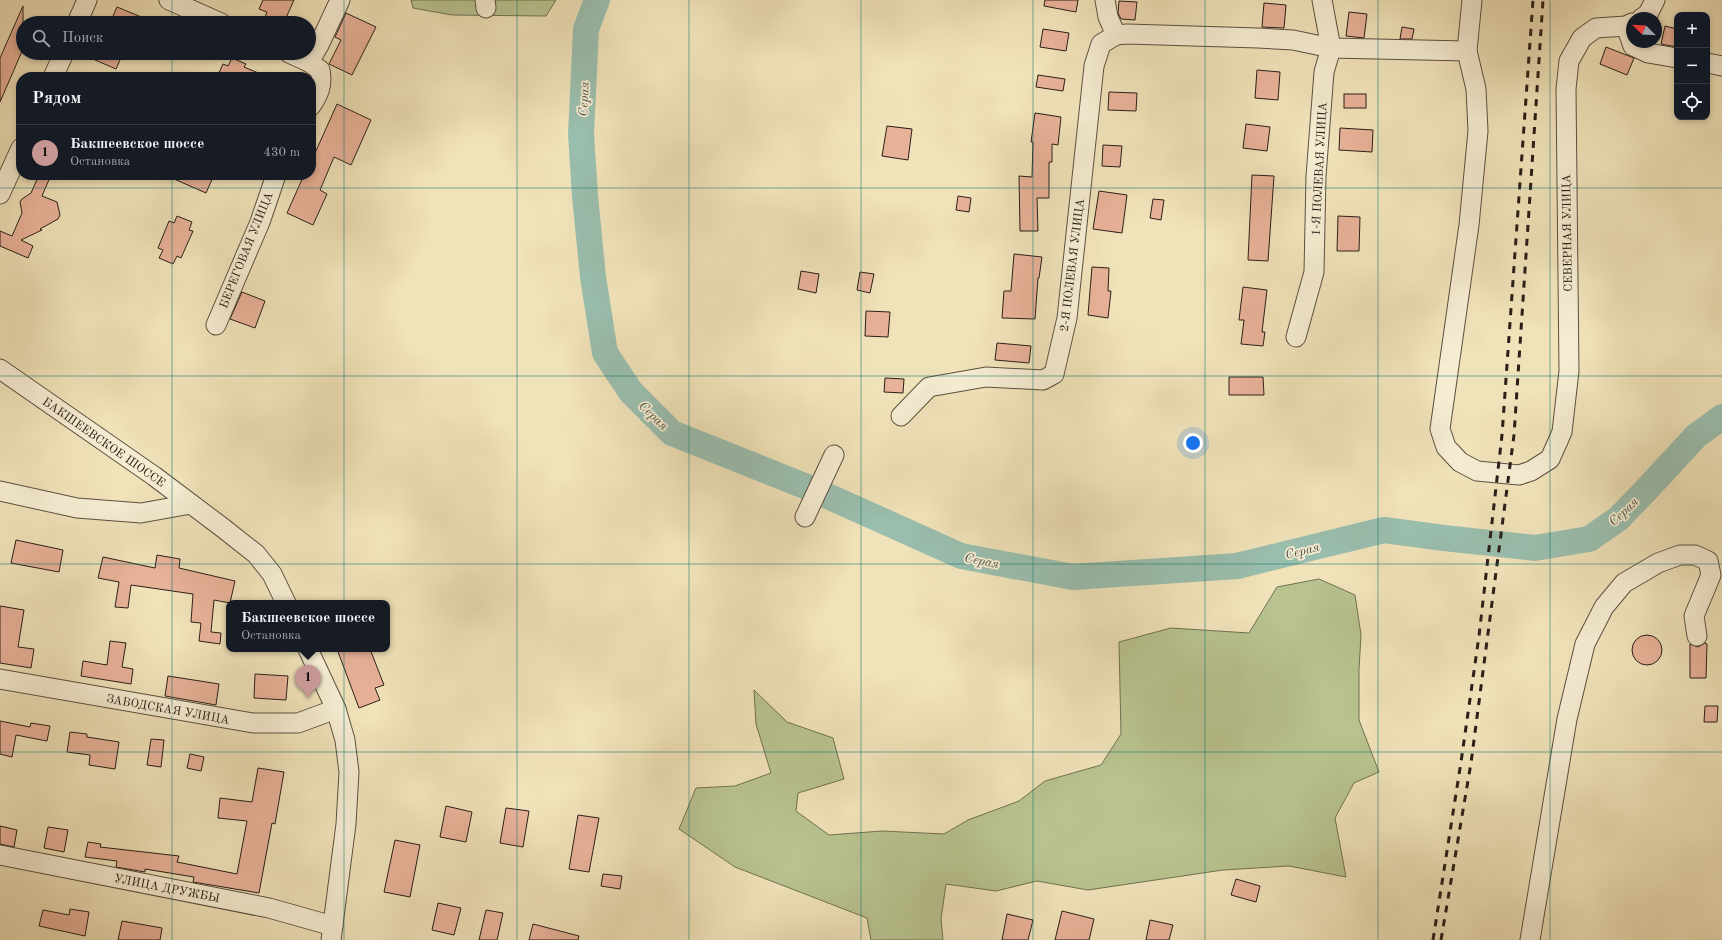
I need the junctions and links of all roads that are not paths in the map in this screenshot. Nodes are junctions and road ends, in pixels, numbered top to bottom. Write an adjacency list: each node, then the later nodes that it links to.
1 (87, 0): 9 (street)
2 (169, 0): 10 (street)
3 (340, 0): 15 (street)
4 (1105, 0): 12 (street)
5 (1322, 0): 13 (street, 1-Я ПОЛЕВАЯ УЛИЦА)
6 (1472, 0): 16 (street)
7 (1655, 0): 8 (street)
8 (1649, 12)
9 (81, 16)
10 (205, 16)
11 (1626, 24): 16 (street, СЕВЕРНАЯ УЛИЦА)
12 (1116, 35): 13 (street); 31 (street, 2-Я ПОЛЕВАЯ УЛИЦА)
13 (1331, 48): 16 (street); 29 (street, 1-Я ПОЛЕВАЯ УЛИЦА)
14 (1638, 48): 17 (street)
15 (316, 51)
16 (1467, 51)
17 (1674, 57)
18 (61, 60): 23 (street)
19 (304, 60): 20 (street)
20 (309, 62): 24 (street)
21 (1710, 64): 22 (street)
22 (1722, 66)
23 (55, 72)
24 (316, 98)
25 (16, 159): 27 (street)
26 (274, 180): 28 (street, БЕРЕГОВАЯ УЛИЦА)
27 (0, 194)
28 (216, 325)
29 (1296, 337)
30 (0, 369): 34 (street, БАКШЕЕВСКОЕ ШОССЕ)
31 (901, 416)
32 (834, 455): 35 (street)
33 (0, 491): 34 (street)
34 (191, 504): 36 (street, БАКШЕЕВСКОЕ ШОССЕ)
35 (805, 517)
36 (285, 600)
37 (1697, 636): 43 (street)
38 (309, 652): 40 (street)
39 (0, 679): 40 (street, ЗАВОДСКАЯ УЛИЦА)
40 (336, 709): 42 (street)
41 (0, 855): 42 (street, УЛИЦА ДРУЖБЫ)
42 (332, 933)
43 (1530, 940)

